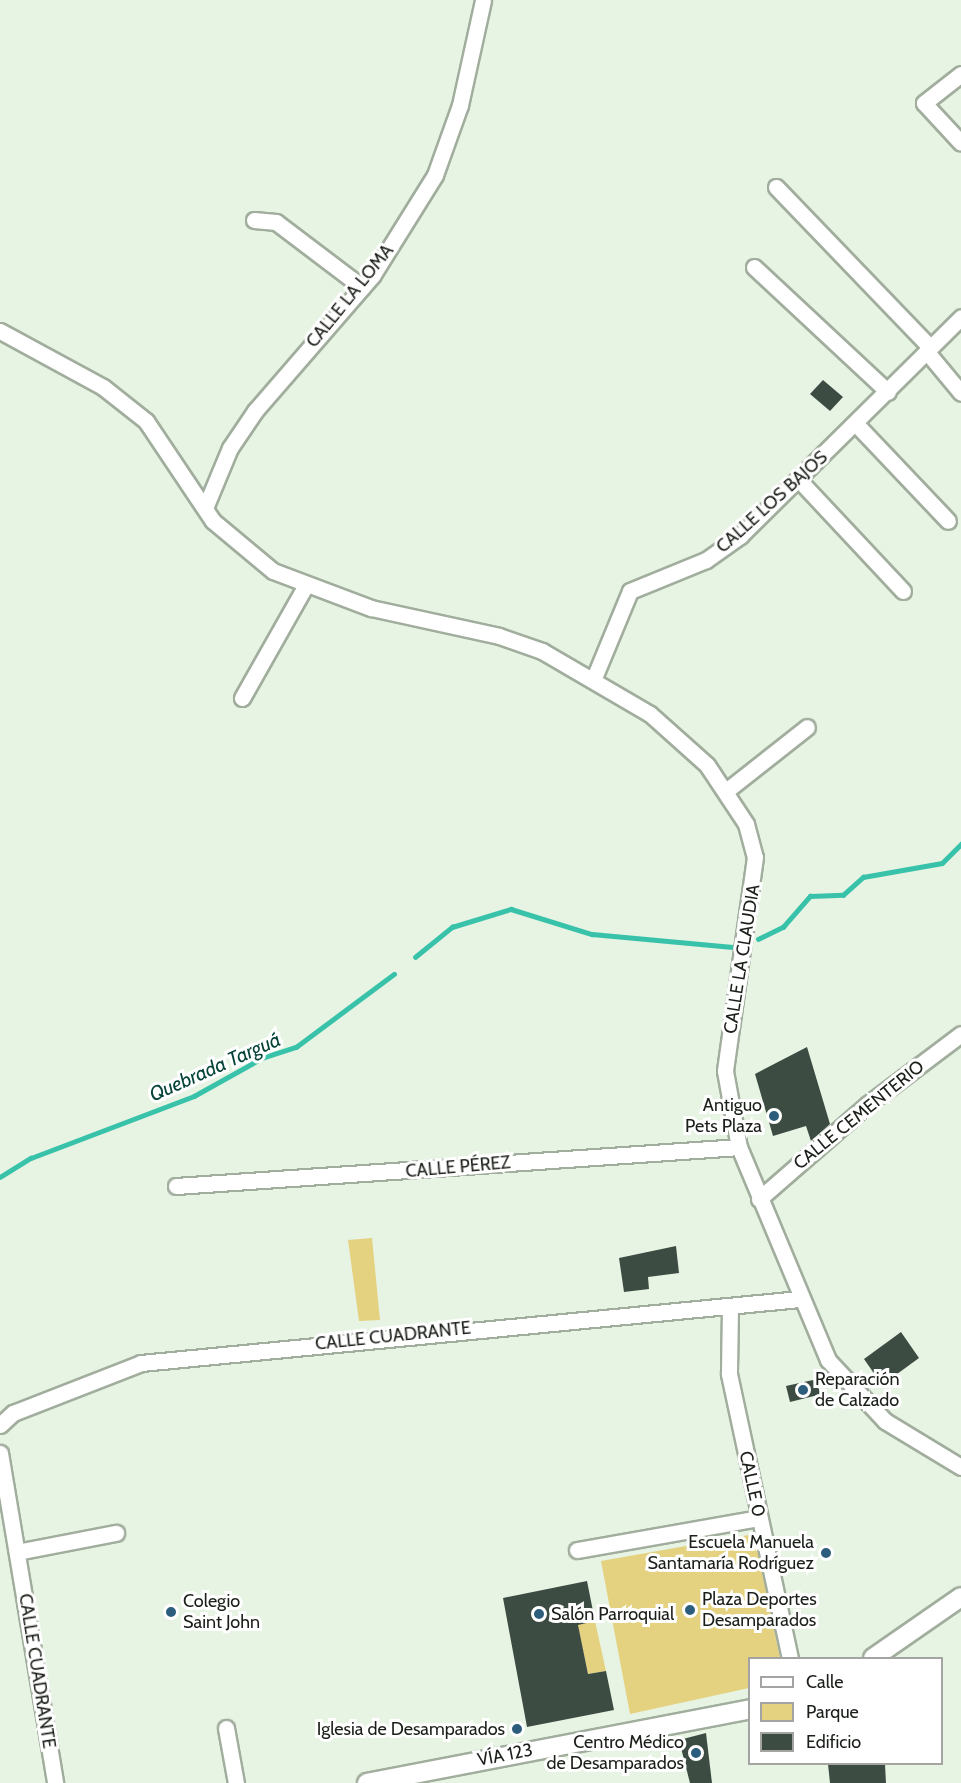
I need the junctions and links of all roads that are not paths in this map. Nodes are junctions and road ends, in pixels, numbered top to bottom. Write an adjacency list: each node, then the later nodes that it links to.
1 (483, 0): 7 (street, CALLE LA LOMA)
2 (961, 74): 3 (street)
3 (961, 143)
4 (776, 187): 10 (street)
5 (254, 220): 7 (street)
6 (754, 267): 11 (street)
7 (362, 287): 15 (street, CALLE LA LOMA)
8 (961, 317): 10 (street, CALLE LOS BAJOS)
9 (0, 331): 15 (street, CALLE LA CLAUDIA)
10 (929, 350): 11 (street, CALLE LOS BAJOS); 12 (street)
11 (888, 392): 13 (street, CALLE LOS BAJOS)
12 (961, 393)
13 (857, 424): 14 (street, CALLE LOS BAJOS); 16 (street)
14 (799, 480): 18 (street); 19 (street, CALLE LOS BAJOS)
15 (205, 508): 17 (street, CALLE LA CLAUDIA)
16 (948, 521)
17 (306, 585): 19 (street, CALLE LA CLAUDIA); 20 (street)
18 (903, 591)
19 (594, 678): 22 (street, CALLE LA CLAUDIA)
20 (243, 698)
21 (807, 727): 22 (street)
22 (726, 791): 24 (street, CALLE LA CLAUDIA)
23 (961, 1034): 26 (street, CALLE CEMENTERIO)
24 (739, 1147): 25 (street, CALLE PÉREZ); 26 (street, CALLE LA CLAUDIA)
25 (176, 1186)
26 (759, 1199): 27 (street, CALLE LA CLAUDIA)
27 (800, 1299): 28 (street, CALLE CUADRANTE); 31 (street, CALLE LA CLAUDIA)
28 (730, 1308): 29 (street, CALLE CUADRANTE); 32 (street, CALLE 0)
29 (0, 1425)
30 (0, 1453): 35 (street, CALLE CUADRANTE)
31 (961, 1467)
32 (759, 1518): 34 (street); 37 (street, CALLE 0)
33 (116, 1533): 35 (street)
34 (577, 1550)
35 (17, 1552): 41 (street, CALLE CUADRANTE)
36 (961, 1597): 38 (main road)
37 (790, 1657)
38 (876, 1657)
39 (748, 1709): 43 (main road, VÍA 123)
40 (226, 1728): 42 (street)
41 (55, 1783)
42 (236, 1783)
43 (367, 1783)

